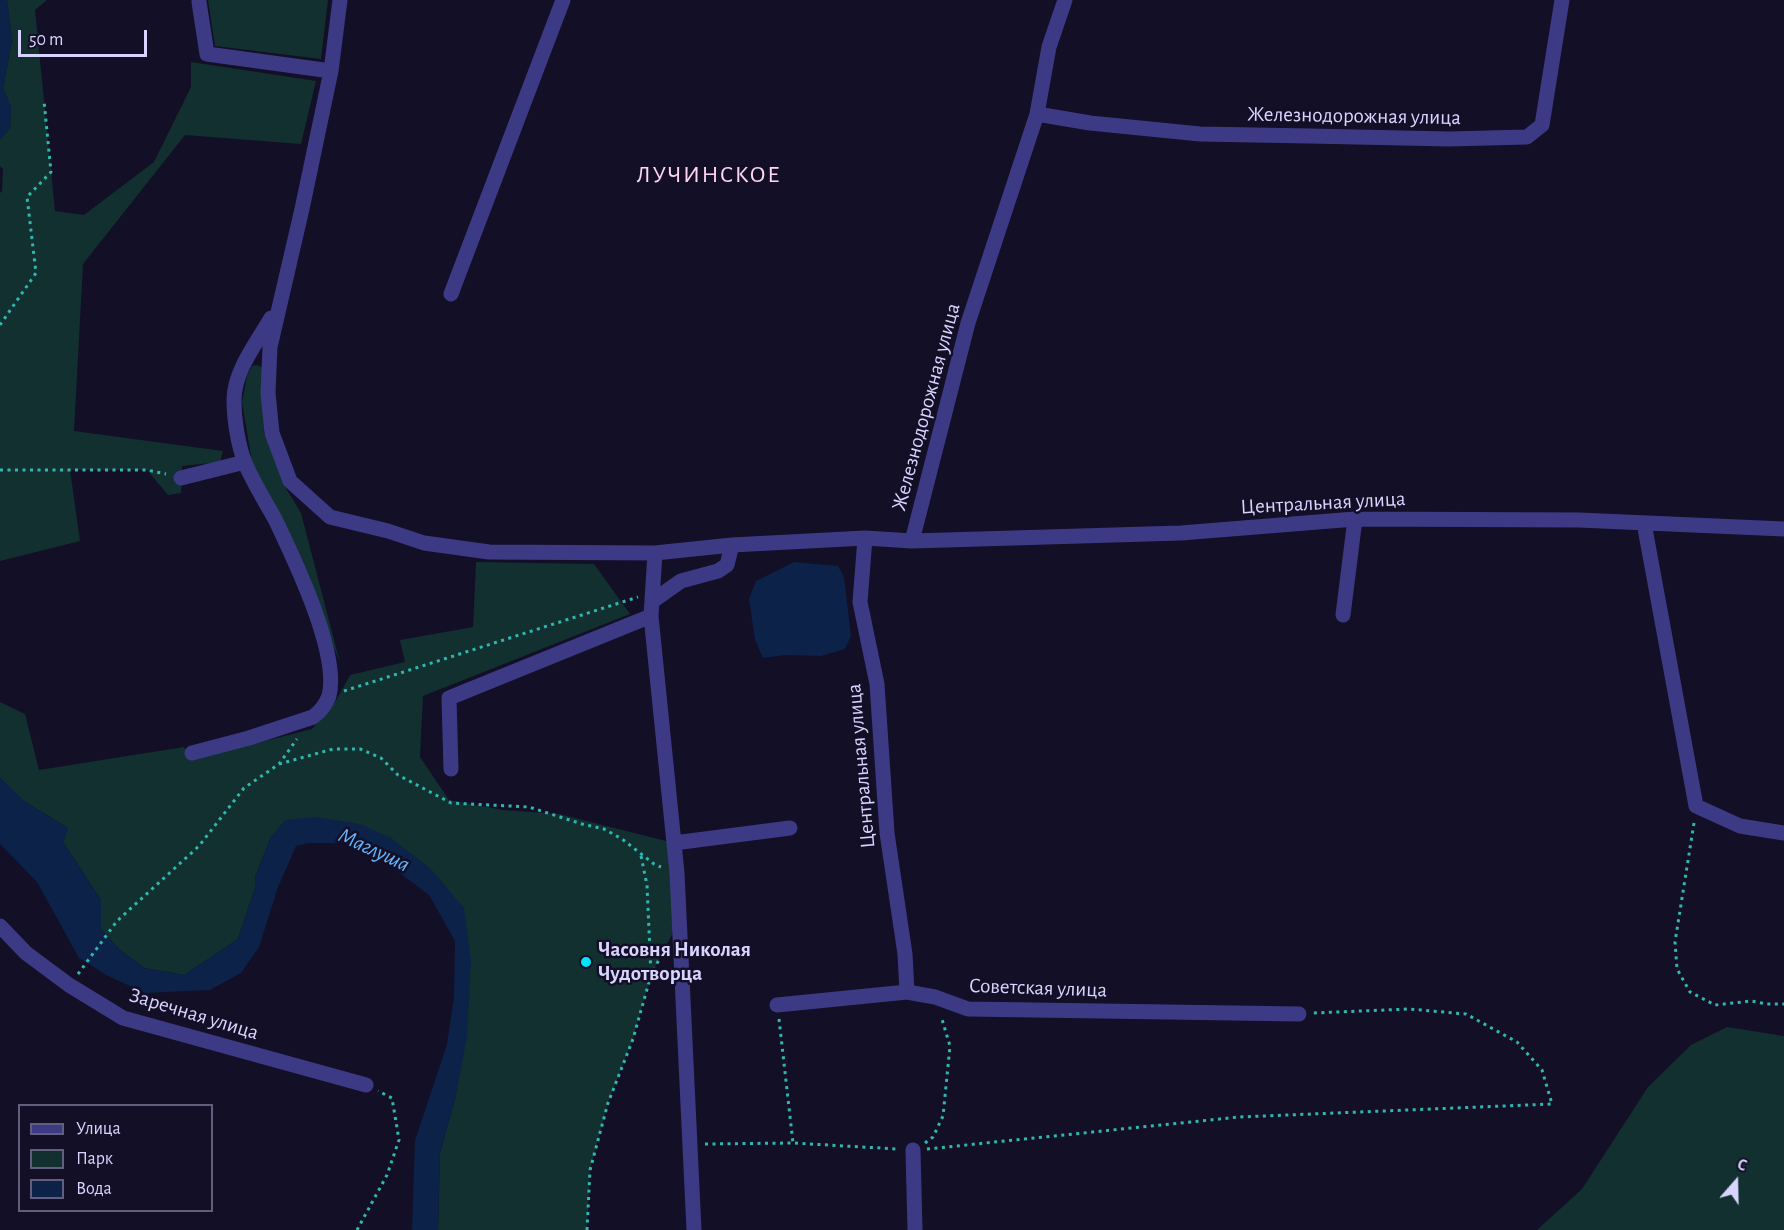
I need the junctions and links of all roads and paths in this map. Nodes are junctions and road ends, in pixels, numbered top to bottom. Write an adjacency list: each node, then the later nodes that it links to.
1 (340, 0): 6 (street)
2 (563, 0): 9 (street)
3 (1065, 0): 8 (street, Железнодорожная улица)
4 (1562, 0): 8 (street, Железнодорожная улица)
5 (199, 2): 6 (street)
6 (331, 71): 10 (street)
7 (44, 101): 11 (path)
8 (1037, 114): 19 (street, Железнодорожная улица)
9 (451, 294)
10 (279, 305): 12 (street); 21 (street, Центральная улица)
11 (0, 325)
12 (245, 462): 14 (street); 24 (street)
13 (0, 470): 14 (path)
14 (181, 478)
15 (1355, 519): 16 (street, Центральная улица); 19 (street, Центральная улица); 23 (street)
16 (1644, 523): 17 (street, Центральная улица); 29 (street)
17 (1784, 529)
18 (865, 538): 19 (street, Центральная улица); 20 (street, Центральная улица); 39 (street, Центральная улица)
19 (912, 541)
20 (732, 544): 21 (street, Центральная улица); 22 (street)
21 (655, 553): 22 (street)
22 (653, 603): 24 (path); 28 (street); 32 (street)
23 (1343, 615)
24 (328, 696): 25 (street)
25 (313, 717): 26 (street); 27 (path)
26 (192, 753)
27 (279, 764): 33 (path); 37 (path)
28 (451, 770)
29 (1696, 806): 31 (street); 41 (path)
30 (790, 828): 32 (street)
31 (1784, 832)
32 (675, 843): 34 (street)
33 (641, 854): 34 (path); 38 (path)
34 (677, 873): 46 (street)
35 (0, 926): 44 (street, Заречная улица)
36 (665, 948): 38 (path)
37 (82, 969)
38 (651, 975): 49 (path)
39 (907, 992): 40 (street, Советская улица); 42 (street, Советская улица)
40 (935, 998): 43 (street, Советская улица); 47 (path)
41 (1784, 1004)
42 (777, 1005): 45 (path)
43 (1299, 1014): 47 (path)
44 (366, 1085): 48 (path)
45 (793, 1143): 46 (path); 47 (path)
46 (690, 1144): 50 (street)
47 (914, 1150): 51 (street)
48 (357, 1230)
49 (587, 1230)
50 (694, 1230)
51 (915, 1230)

